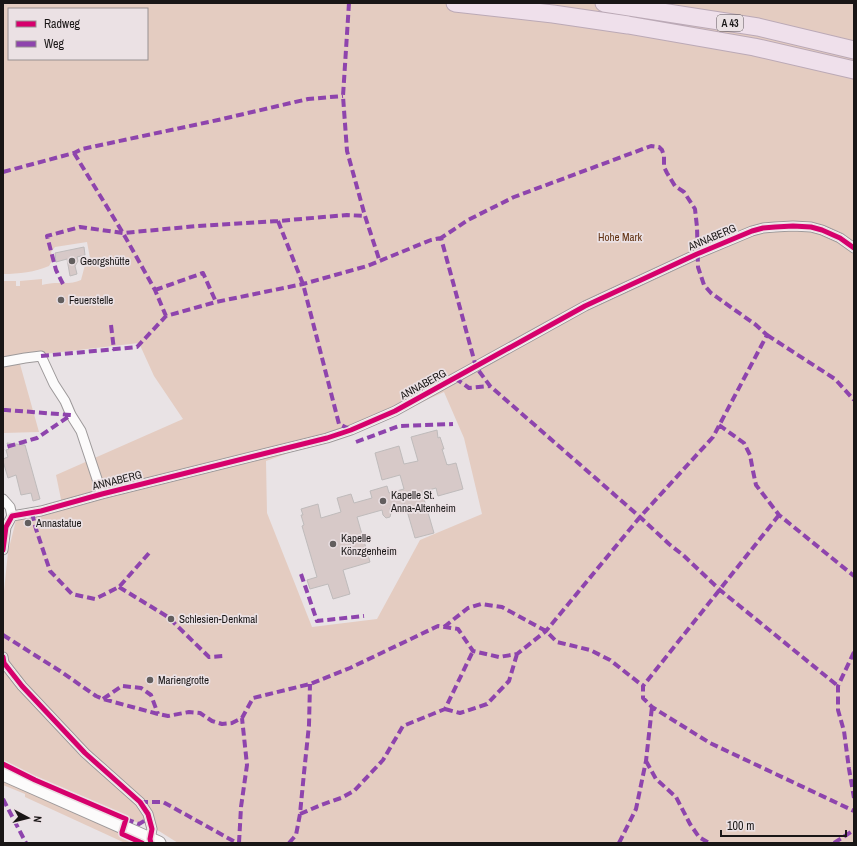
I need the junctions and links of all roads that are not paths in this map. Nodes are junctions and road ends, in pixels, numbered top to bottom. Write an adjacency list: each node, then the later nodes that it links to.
1 (455, 3): 4 (highway, A 43)
2 (604, 3): 3 (highway, A 43)
3 (854, 50)
4 (854, 71)
5 (854, 248): 7 (street, ANNABERG)
6 (3, 362): 7 (street)
7 (102, 494): 9 (street, ANNABERG)
8 (3, 499): 9 (street)
9 (12, 516): 10 (street)
10 (3, 550)
11 (3, 657): 13 (street)
12 (3, 774): 13 (main road)
13 (153, 842)

